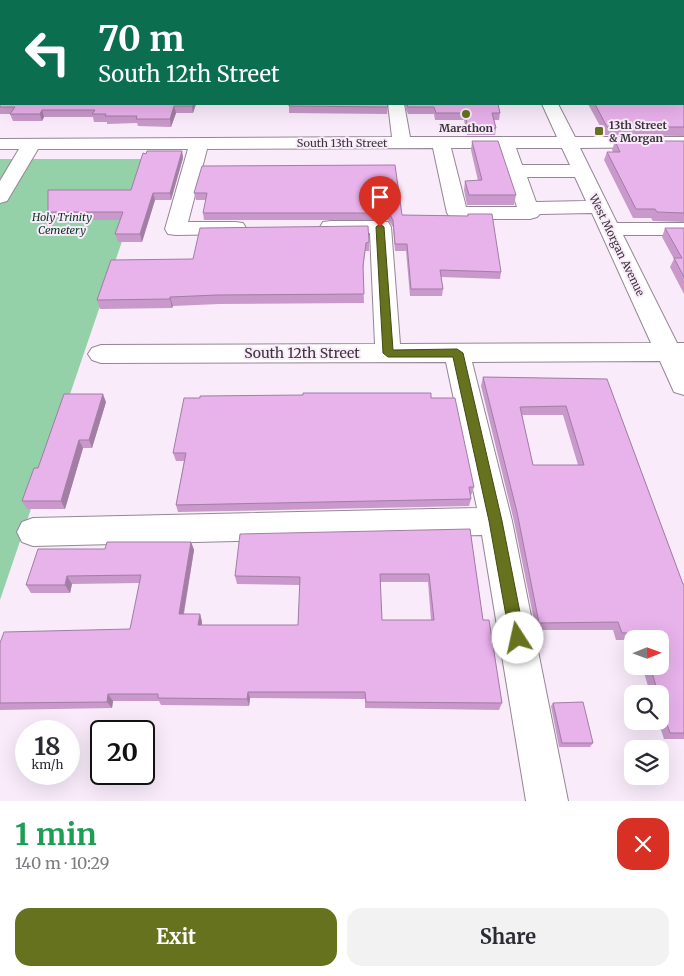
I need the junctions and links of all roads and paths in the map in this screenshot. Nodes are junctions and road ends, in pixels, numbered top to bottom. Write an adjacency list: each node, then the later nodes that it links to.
1 (396, 105): 4 (street)
2 (550, 105): 7 (street, West Morgan Avenue)
3 (684, 142): 7 (street, South 13th Street)
4 (402, 143): 5 (street, South 13th Street); 10 (street, South 13th Street)
5 (441, 143): 6 (street, South 13th Street); 15 (street)
6 (505, 143): 7 (street, South 13th Street); 11 (street)
7 (568, 143): 12 (street, West Morgan Avenue)
8 (0, 144): 9 (street, South 13th Street)
9 (32, 144): 10 (street, South 13th Street); 13 (street)
10 (199, 144): 17 (street)
11 (515, 171): 12 (street); 15 (street)
12 (582, 171): 14 (street, West Morgan Avenue)
13 (0, 196)
14 (599, 207): 15 (street); 18 (street, West Morgan Avenue)
15 (528, 208)
16 (312, 227): 21 (street)
17 (254, 228)
18 (609, 229): 19 (street); 20 (street, West Morgan Avenue)
19 (684, 229)
20 (676, 352): 22 (street, South 12th Street); 24 (street, West Morgan Avenue)
21 (388, 353): 22 (street, South 12th Street); 23 (street, South 12th Street)
22 (457, 353): 25 (street)
23 (101, 354)
24 (684, 386)
25 (496, 521): 26 (street); 27 (street)
26 (32, 532)
27 (547, 801)

